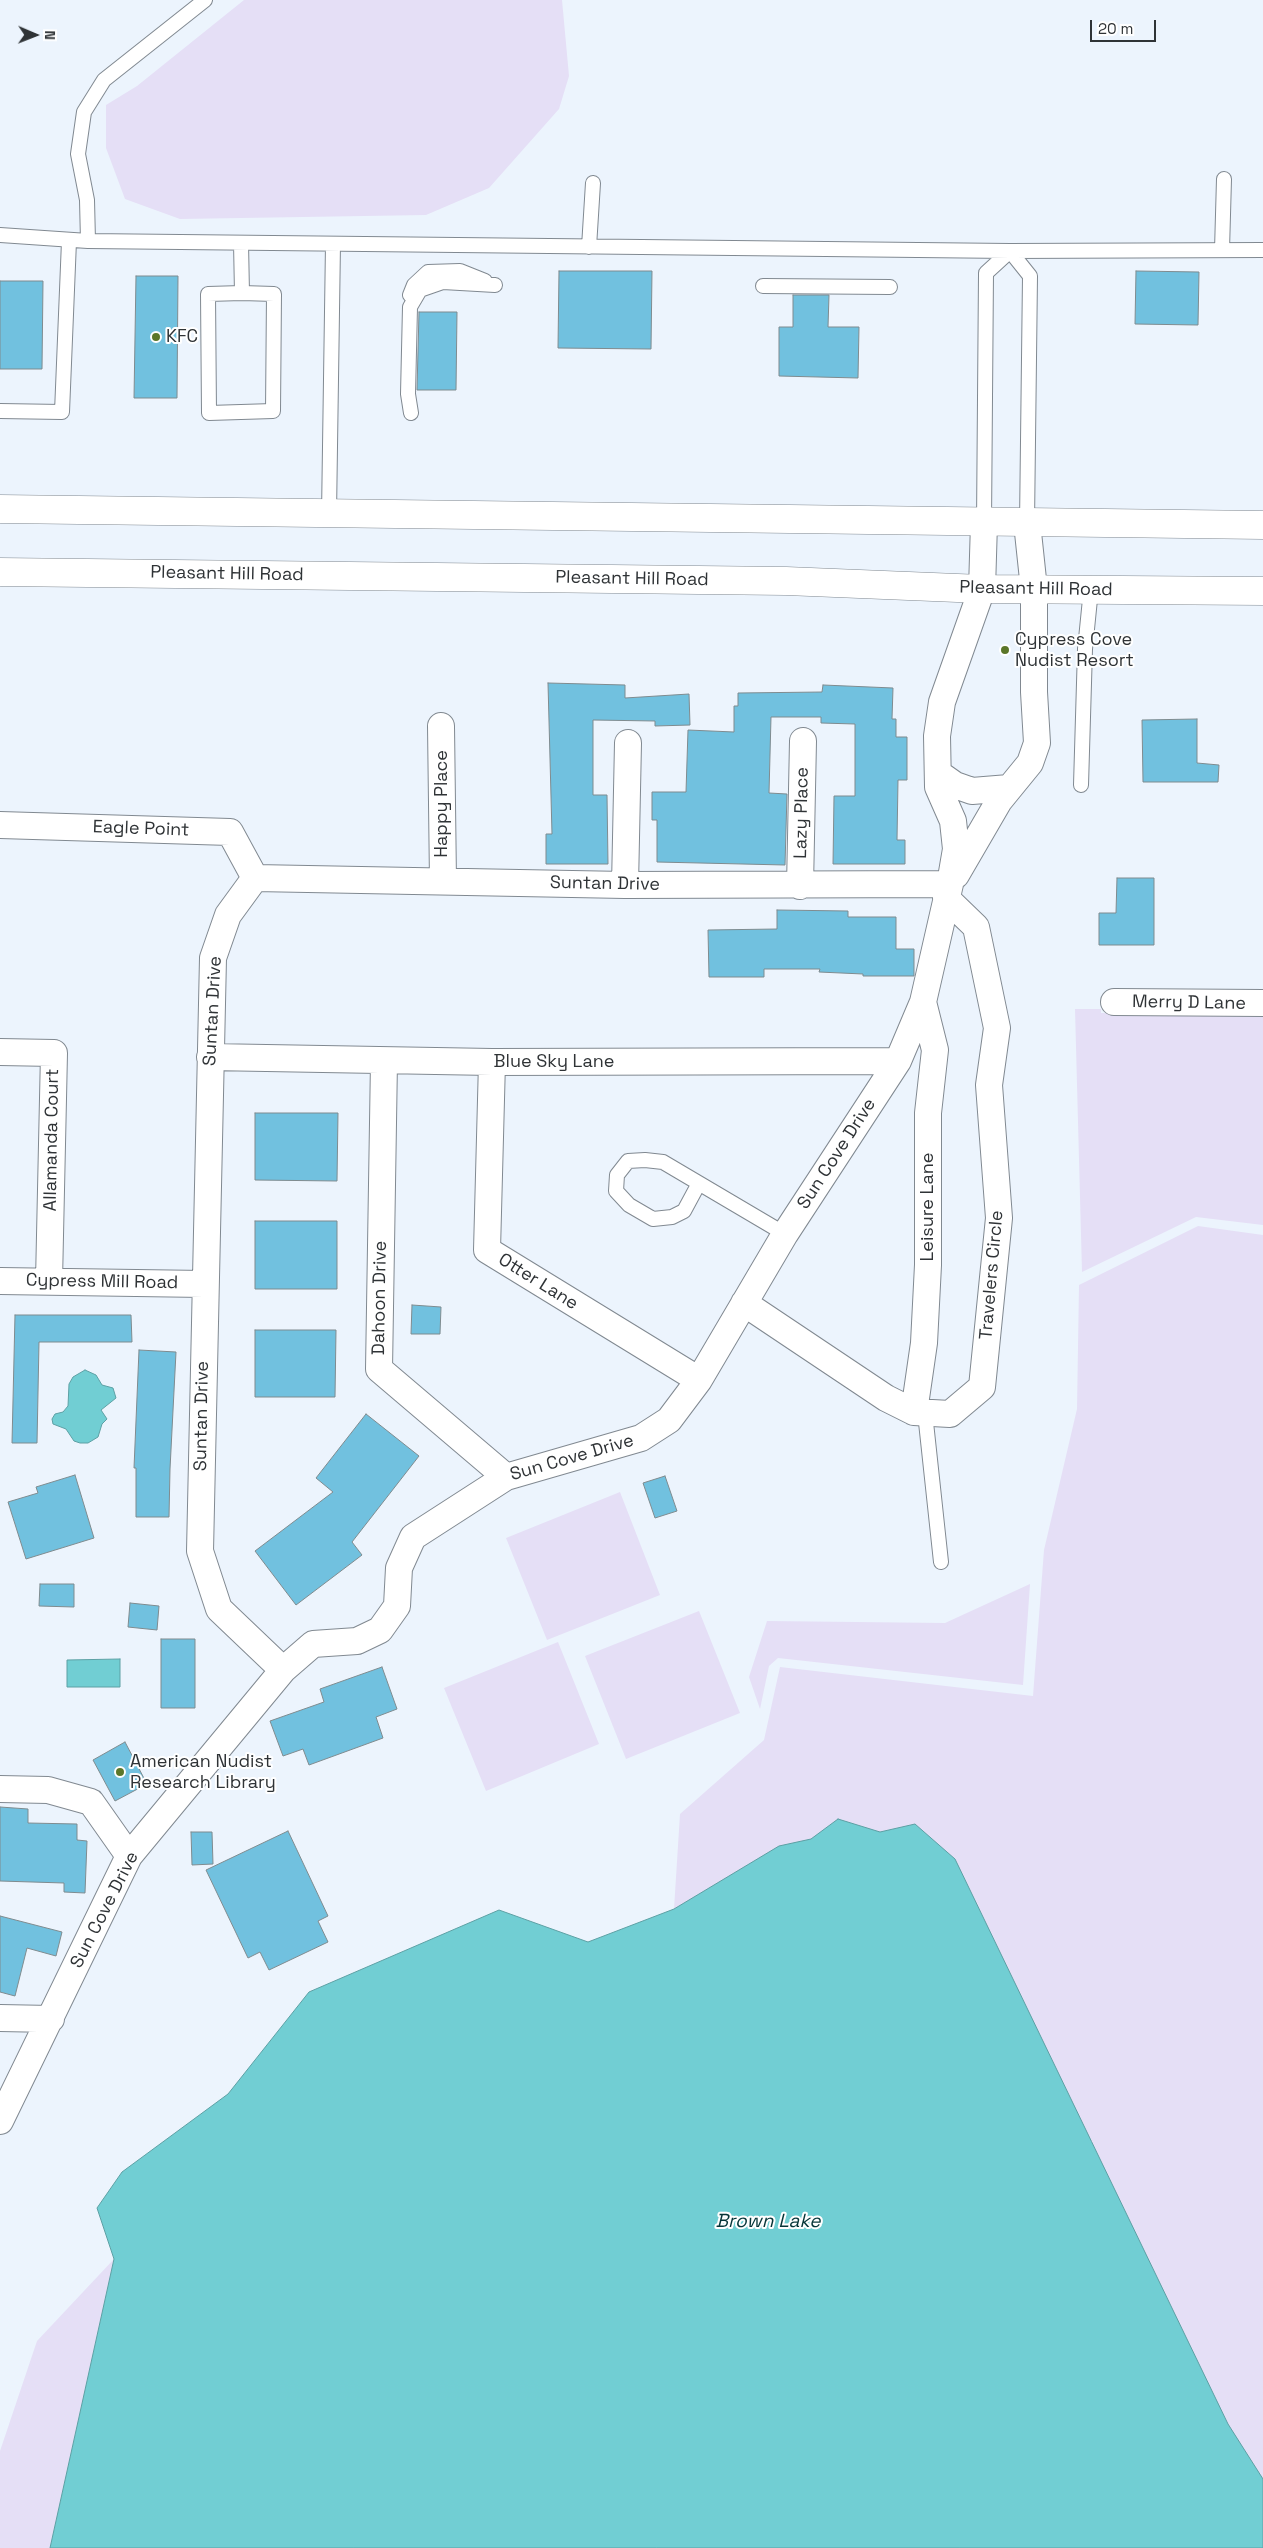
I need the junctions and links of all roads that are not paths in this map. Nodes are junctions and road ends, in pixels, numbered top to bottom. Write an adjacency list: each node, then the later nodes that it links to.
1 (205, 0): 6 (lane)
2 (1224, 179): 10 (lane)
3 (593, 184): 9 (lane)
4 (0, 235): 5 (lane)
5 (68, 241): 6 (lane); 17 (lane)
6 (88, 241): 7 (lane)
7 (241, 243): 8 (lane); 16 (lane)
8 (333, 244): 9 (lane); 20 (lane)
9 (589, 246): 12 (lane)
10 (1222, 250): 11 (lane); 12 (lane)
11 (1263, 250)
12 (1010, 251): 21 (lane); 22 (lane)
13 (495, 285): 18 (lane)
14 (763, 286): 15 (lane)
15 (890, 287)
16 (242, 293): 16 (lane)
17 (0, 410)
18 (411, 413)
19 (0, 509): 20 (main road)
20 (329, 514): 21 (main road)
21 (984, 523): 22 (main road); 25 (street, Sun Cove Drive)
22 (1027, 523): 23 (main road); 26 (street, Sun Cove Drive)
23 (1263, 525)
24 (0, 572): 25 (main road, Pleasant Hill Road)
25 (982, 589): 26 (main road, Pleasant Hill Road); 32 (street, Sun Cove Drive)
26 (1034, 589): 27 (main road, Pleasant Hill Road); 34 (street, Sun Cove Drive)
27 (1092, 590): 28 (main road, Pleasant Hill Road); 33 (lane)
28 (1263, 591)
29 (441, 726): 37 (street, Happy Place)
30 (803, 741): 39 (street, Lazy Place)
31 (628, 743): 38 (street)
32 (938, 773): 34 (street); 40 (street, Sun Cove Drive)
33 (1081, 786)
34 (1009, 788): 40 (street, Sun Cove Drive)
35 (0, 825): 36 (street, Eagle Point)
36 (255, 878): 37 (street, Suntan Drive); 45 (street, Suntan Drive)
37 (442, 881): 38 (street, Suntan Drive)
38 (625, 885): 39 (street, Suntan Drive)
39 (800, 886): 40 (street, Suntan Drive)
40 (948, 891): 41 (street, Sun Cove Drive); 56 (street, Travelers Circle)
41 (923, 1002): 47 (street, Sun Cove Drive); 56 (street, Leisure Lane)
42 (1114, 1002): 43 (street, Merry D Lane)
43 (1263, 1003)
44 (0, 1052): 52 (street, Allamanda Court)
45 (210, 1057): 46 (street, Blue Sky Lane); 53 (street, Suntan Drive)
46 (384, 1061): 48 (street, Blue Sky Lane); 57 (street, Dahoon Drive)
47 (898, 1061): 48 (street, Blue Sky Lane); 50 (street, Sun Cove Drive)
48 (492, 1062): 55 (street, Otter Lane)
49 (698, 1185): 49 (lane); 50 (lane)
50 (785, 1234): 54 (street, Sun Cove Drive)
51 (0, 1281): 52 (street, Cypress Mill Road)
52 (48, 1282): 53 (street, Cypress Mill Road)
53 (204, 1284): 59 (street, Suntan Drive)
54 (744, 1303): 55 (street, Sun Cove Drive); 56 (street, Travelers Circle)
55 (699, 1380): 57 (street, Sun Cove Drive)
56 (919, 1413): 58 (lane)
57 (506, 1477): 59 (street, Sun Cove Drive)
58 (941, 1562)
59 (283, 1670): 61 (street, Sun Cove Drive)
60 (0, 1789): 61 (street)
61 (129, 1856): 63 (street, Sun Cove Drive)
62 (0, 2018): 63 (street)
63 (51, 2019): 64 (street, Sun Cove Drive)
64 (0, 2121)

